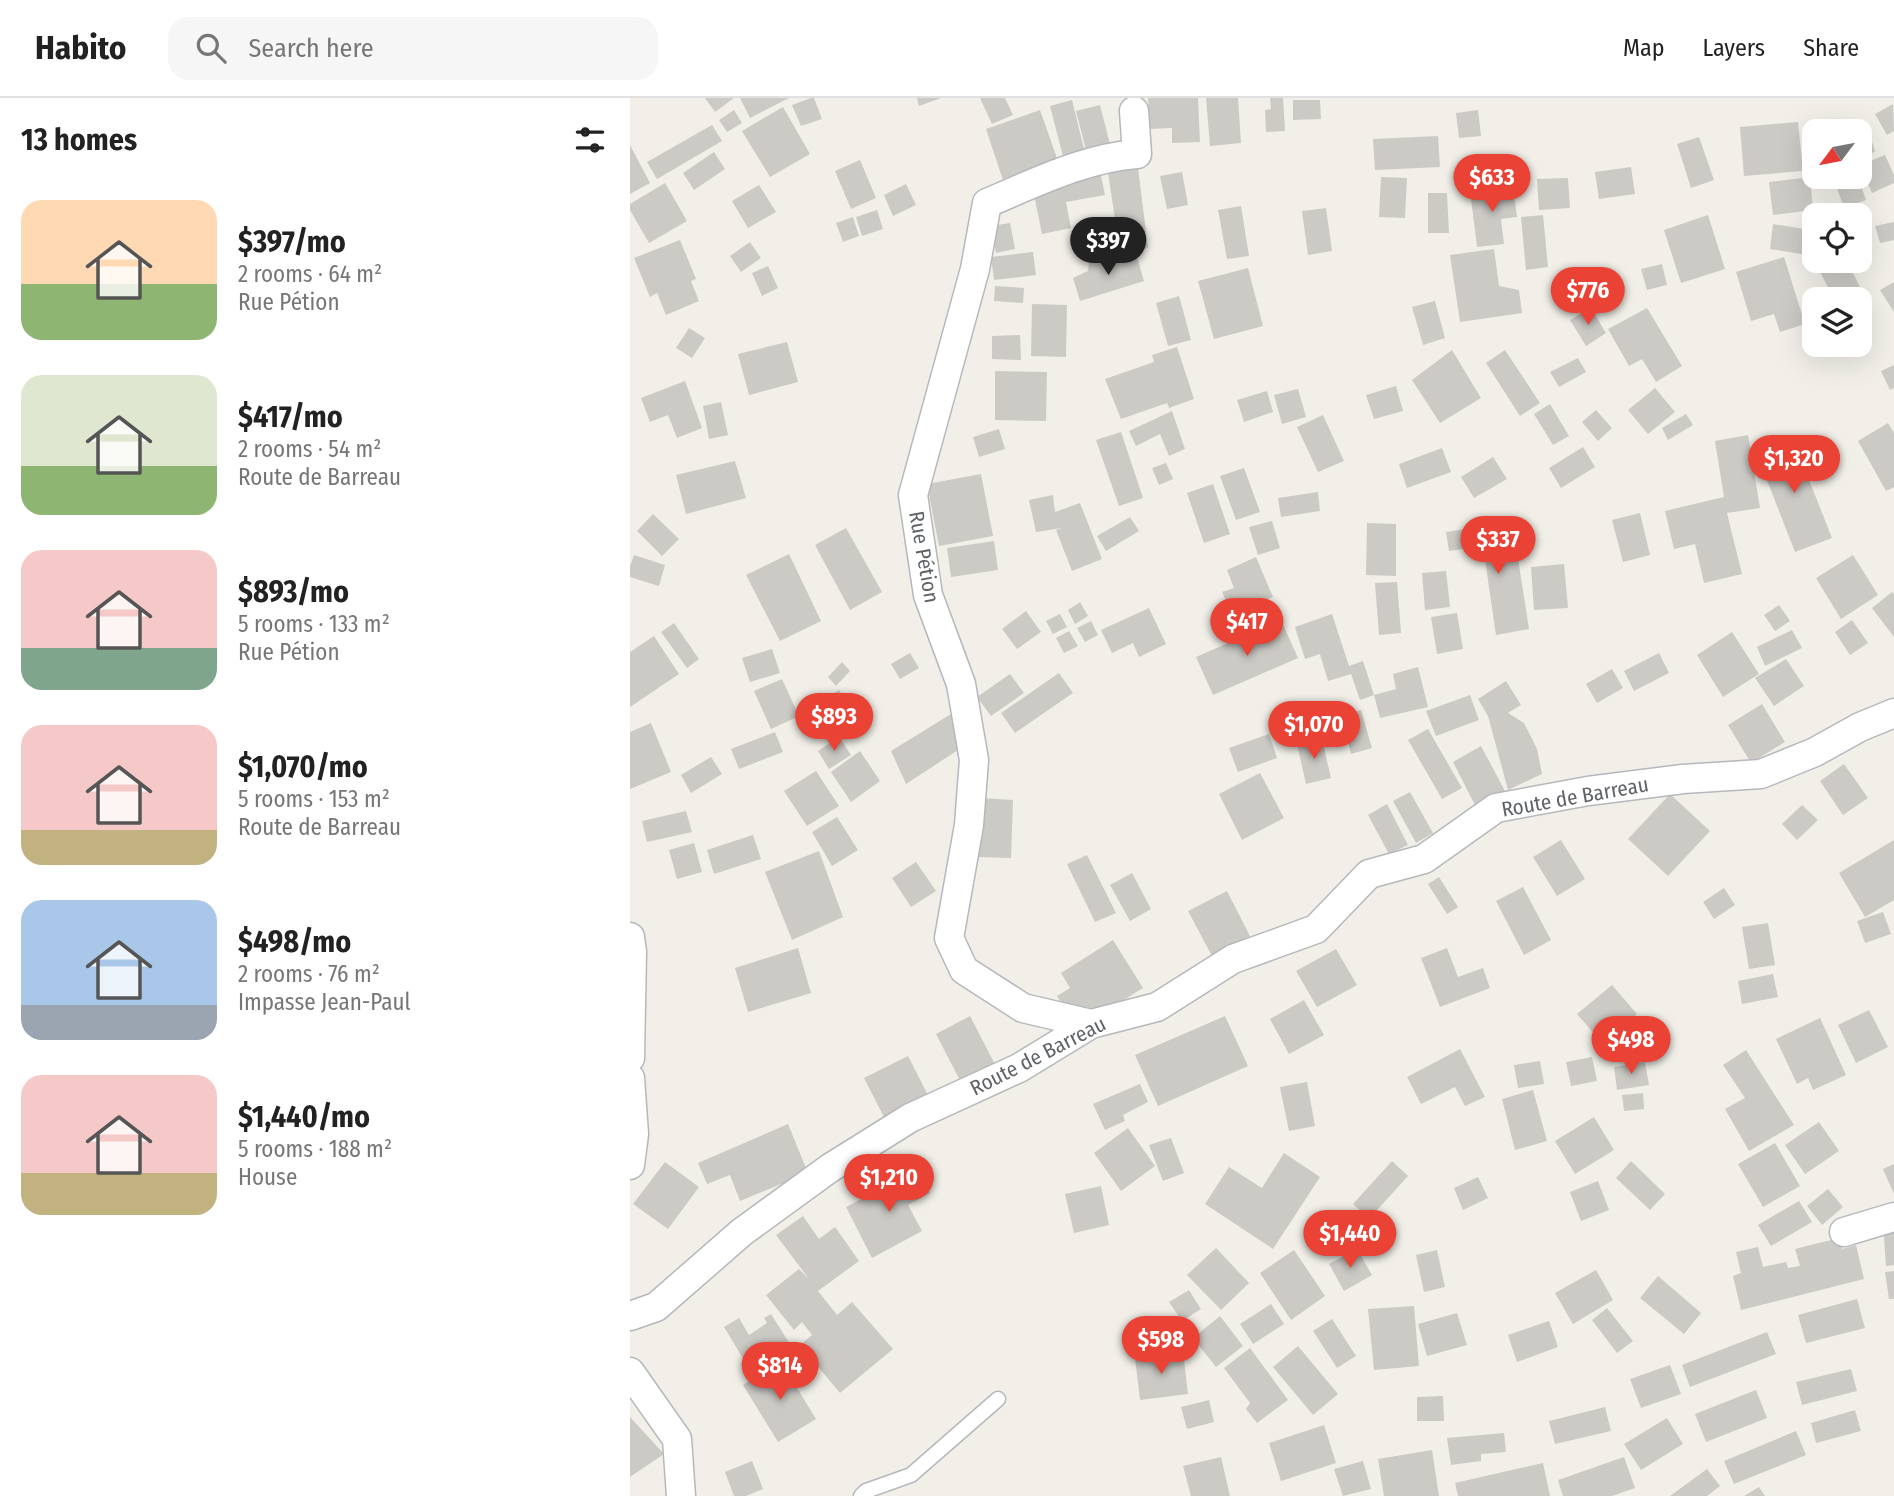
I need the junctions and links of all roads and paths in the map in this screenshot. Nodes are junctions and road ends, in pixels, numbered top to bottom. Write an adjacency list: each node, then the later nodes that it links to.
1 (1134, 111): 4 (street, Rue Pétion)
2 (1894, 713): 4 (street, Route de Barreau)
3 (630, 937): 5 (street)
4 (1091, 1024): 10 (street, Route de Barreau)
5 (630, 1058)
6 (630, 1078): 7 (street)
7 (630, 1164)
8 (1894, 1217): 9 (street)
9 (1844, 1232)
10 (630, 1316)
11 (630, 1372): 13 (street)
12 (998, 1399): 14 (lane)
13 (681, 1496)
14 (861, 1496)

